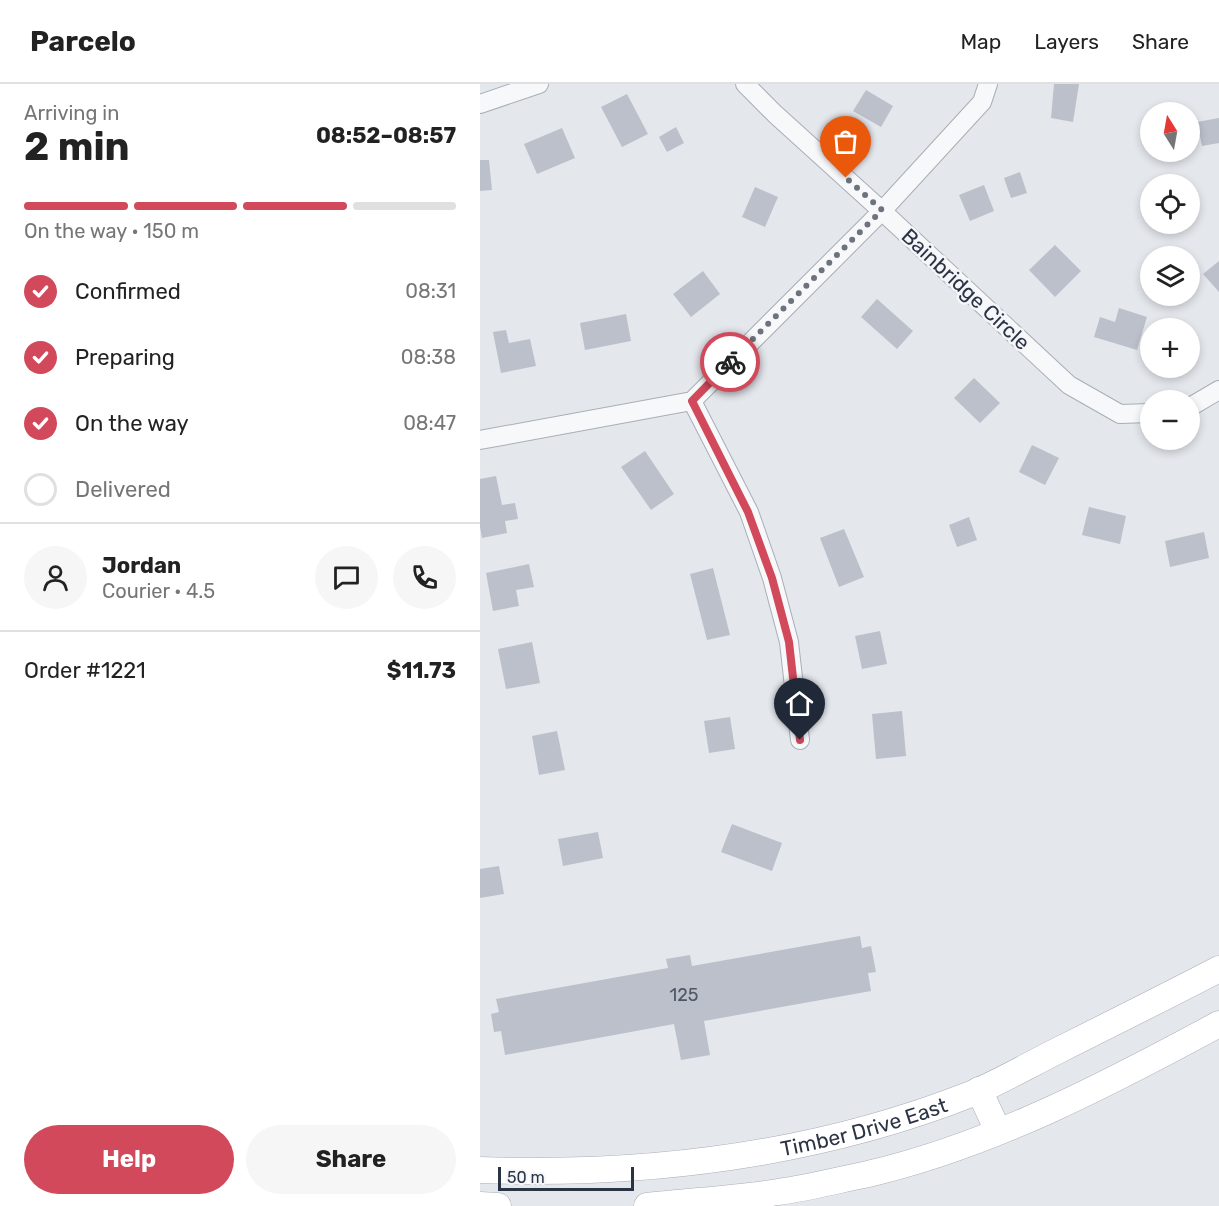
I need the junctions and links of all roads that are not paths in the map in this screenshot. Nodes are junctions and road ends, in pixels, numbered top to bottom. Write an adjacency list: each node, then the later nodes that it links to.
1 (539, 84): 4 (street)
2 (745, 84): 5 (street, Bainbridge Circle)
3 (988, 84): 5 (street)
4 (480, 104)
5 (882, 210): 8 (street); 9 (street, Bainbridge Circle)
6 (1219, 390): 7 (street)
7 (1200, 400)
8 (692, 401): 10 (street); 11 (street)
9 (1140, 413)
10 (480, 440)
11 (800, 740)
12 (1219, 969): 14 (main road, Timber Drive East)
13 (1219, 1024): 15 (main road)
14 (979, 1090): 15 (main road); 16 (main road, Timber Drive East)
15 (998, 1131): 19 (main road)
16 (480, 1170)
17 (480, 1205): 18 (main road)
18 (498, 1206)
19 (647, 1206)

